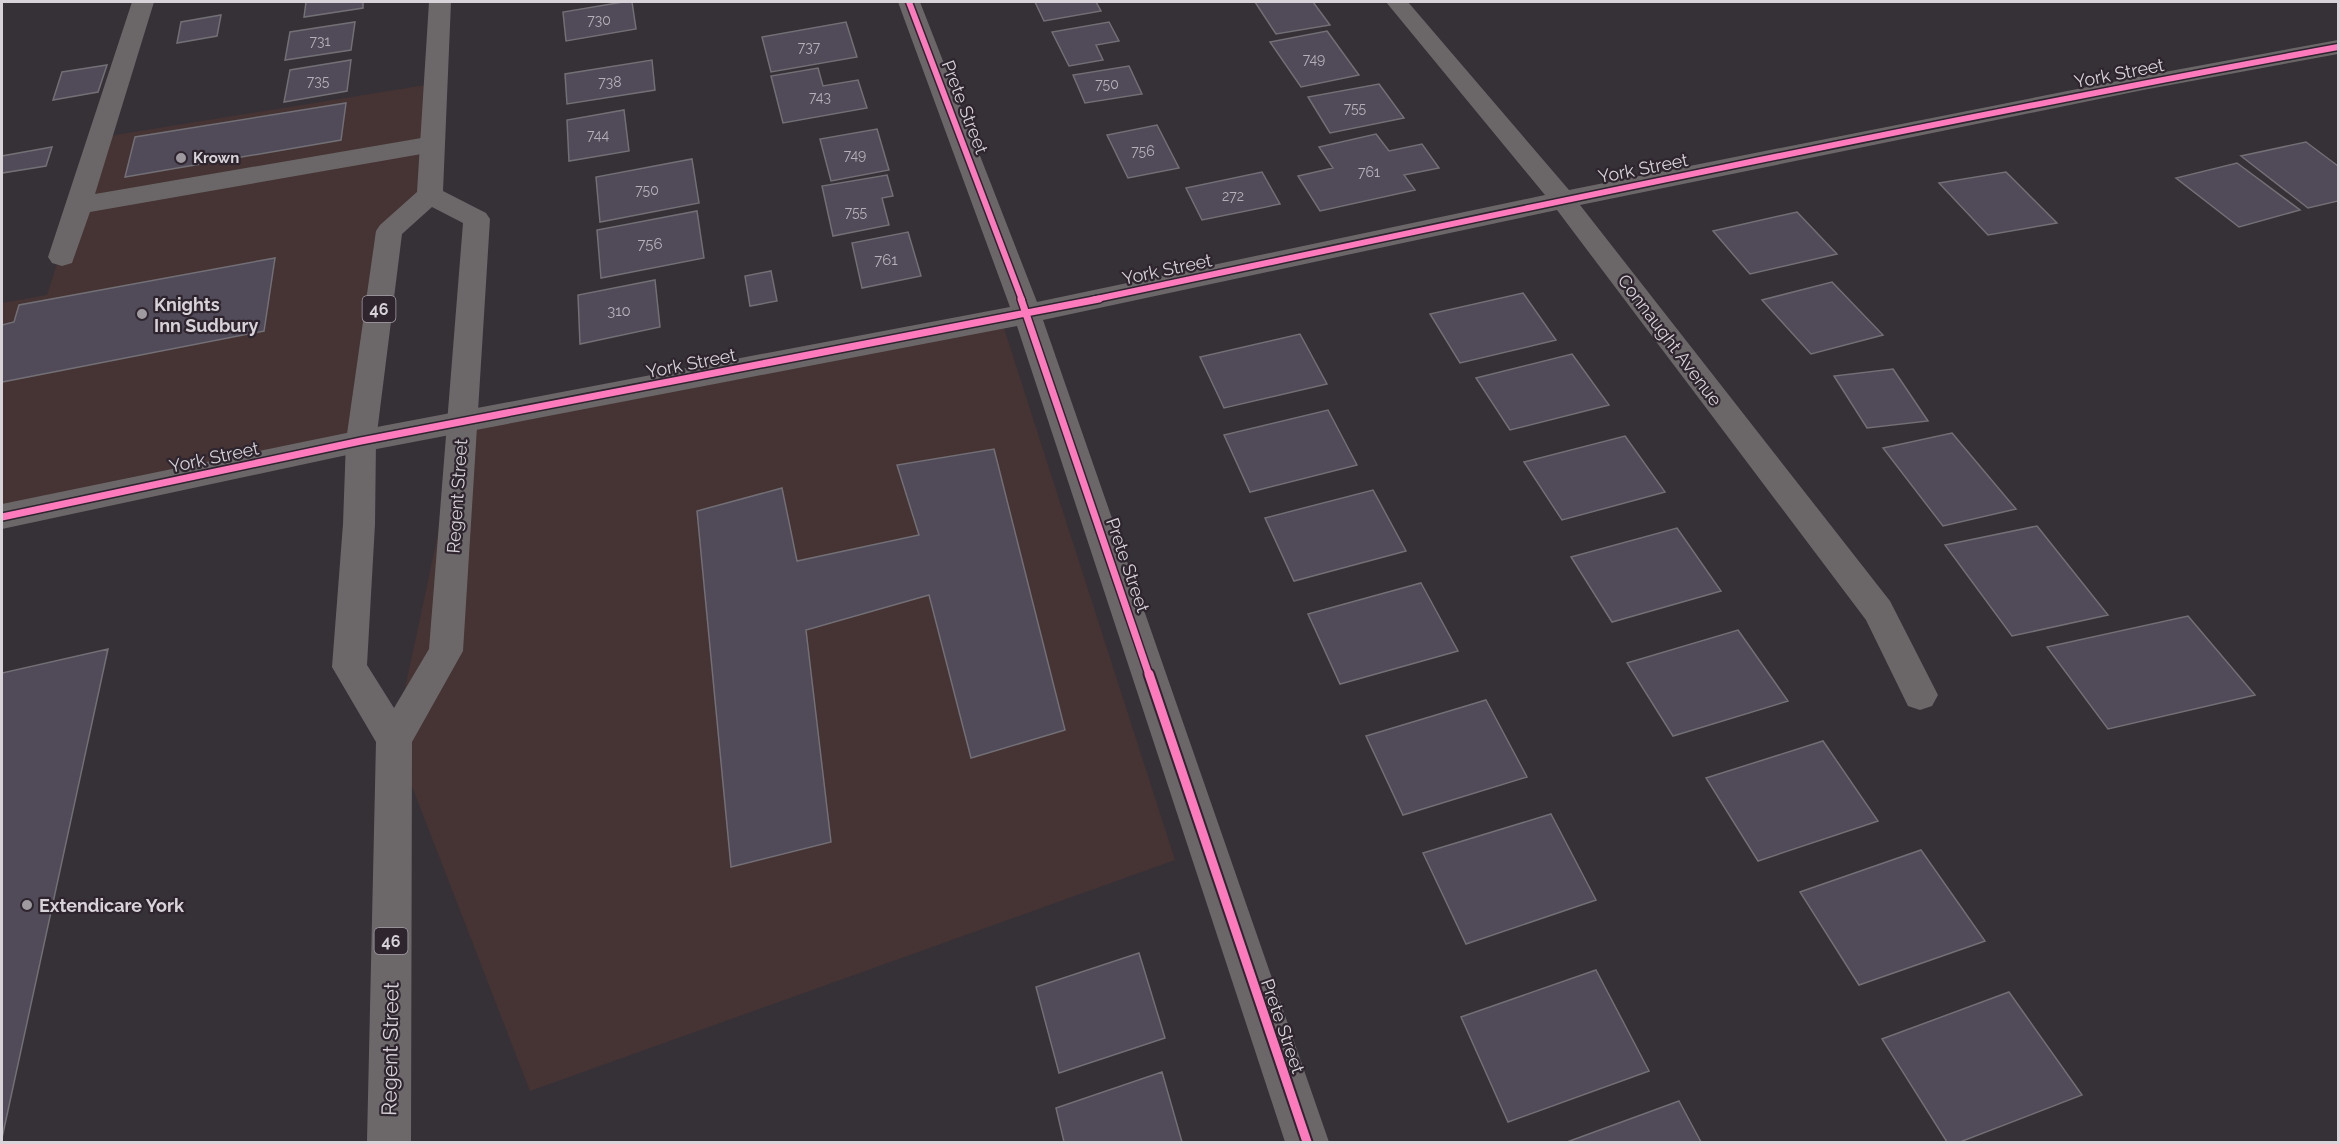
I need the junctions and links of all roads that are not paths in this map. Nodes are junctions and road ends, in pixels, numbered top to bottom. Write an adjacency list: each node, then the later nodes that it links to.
1 (143, 2): 9 (street)
2 (440, 2): 6 (main road)
3 (909, 2): 11 (street, Prete Street)
4 (1397, 2): 8 (street, Connaught Avenue)
5 (2338, 47): 8 (street, York Street)
6 (433, 144): 7 (main road); 9 (street)
7 (430, 195): 12 (main road, Regent Street / 46); 13 (main road, 46)
8 (1563, 200): 11 (street, York Street); 15 (street, Connaught Avenue)
9 (79, 205): 10 (street)
10 (62, 257)
11 (1027, 314): 12 (street, York Street); 18 (street, Prete Street)
12 (462, 422): 13 (street, York Street); 16 (main road, Regent Street / 46)
13 (361, 441): 14 (street, York Street); 16 (main road, 46)
14 (2, 517)
15 (1920, 695)
16 (394, 740): 17 (main road, Regent Street / 46)
17 (388, 1143)
18 (1307, 1143)

